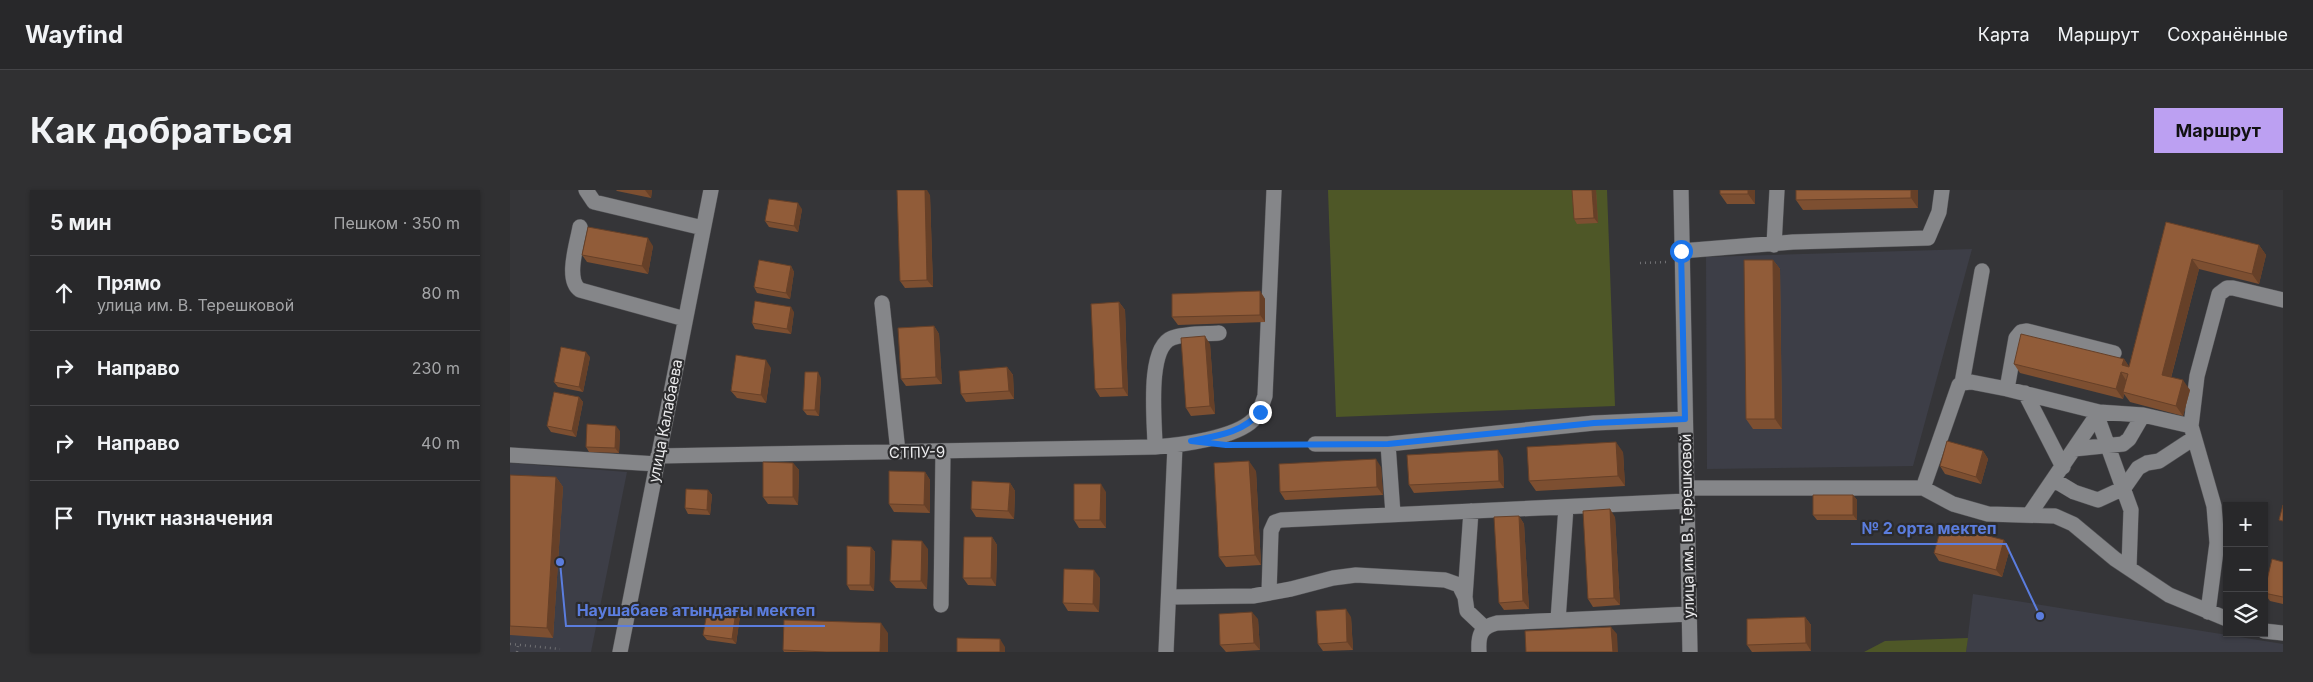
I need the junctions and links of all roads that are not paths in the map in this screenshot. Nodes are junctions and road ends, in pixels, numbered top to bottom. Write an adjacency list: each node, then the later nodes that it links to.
1 (586, 190): 8 (street)
2 (711, 190): 8 (street, улица Калабаева)
3 (1274, 190): 26 (street, СТПУ-9)
4 (1681, 190): 10 (street, улица им. В. Терешковой)
5 (1777, 190): 9 (street)
6 (1942, 190): 9 (street)
7 (580, 227): 14 (street)
8 (703, 228): 14 (street, улица Калабаева)
9 (1774, 245): 10 (street)
10 (1682, 256): 22 (street, улица им. В. Терешковой)
11 (1982, 271): 17 (street)
12 (2283, 300): 23 (street)
13 (882, 303): 31 (street)
14 (685, 319): 33 (street, улица Калабаева)
15 (1219, 332): 28 (street)
16 (2114, 353): 18 (street)
17 (1962, 383): 18 (street); 36 (street)
18 (2007, 389): 19 (street)
19 (2024, 393): 20 (street); 34 (street)
20 (2098, 414): 21 (street); 27 (street); 29 (street)
21 (2143, 415): 23 (street); 27 (street)
22 (1685, 419): 25 (street); 38 (street, улица им. В. Терешковой)
23 (2192, 432): 37 (street); 48 (street)
24 (1315, 444): 25 (street)
25 (1388, 444): 41 (street)
26 (1175, 446): 28 (street, СТПУ-9); 45 (street)
27 (2109, 446): 29 (street); 37 (street)
28 (1156, 448): 30 (street, СТПУ-9)
29 (2074, 448): 34 (street)
30 (943, 451): 31 (street, СТПУ-9); 47 (street)
31 (898, 452): 33 (street, СТПУ-9)
32 (510, 455): 33 (street, СТПУ-9)
33 (657, 460): 55 (street, улица Калабаева)
34 (2063, 467): 35 (street)
35 (2054, 480): 37 (street); 42 (street)
36 (1923, 488): 38 (street); 42 (street)
37 (2124, 488): 43 (street)
38 (1687, 495): 39 (street); 49 (street, улица им. В. Терешковой)
39 (1566, 507): 40 (street); 51 (street)
40 (1471, 511): 41 (street); 46 (street)
41 (1394, 514): 44 (street)
42 (2029, 515): 43 (street)
43 (2129, 567): 48 (street)
44 (1268, 593): 45 (street); 46 (street)
45 (1170, 597): 56 (street)
46 (1465, 597): 52 (street)
47 (942, 605)
48 (2208, 612): 50 (street)
49 (1689, 614): 51 (street); 58 (street, улица им. В. Терешковой)
50 (2223, 618)
51 (1558, 620): 52 (street)
52 (1485, 628): 57 (street)
53 (2268, 631): 54 (street)
54 (2283, 633)
55 (620, 652)
56 (1166, 652)
57 (1479, 652)
58 (1690, 652)

